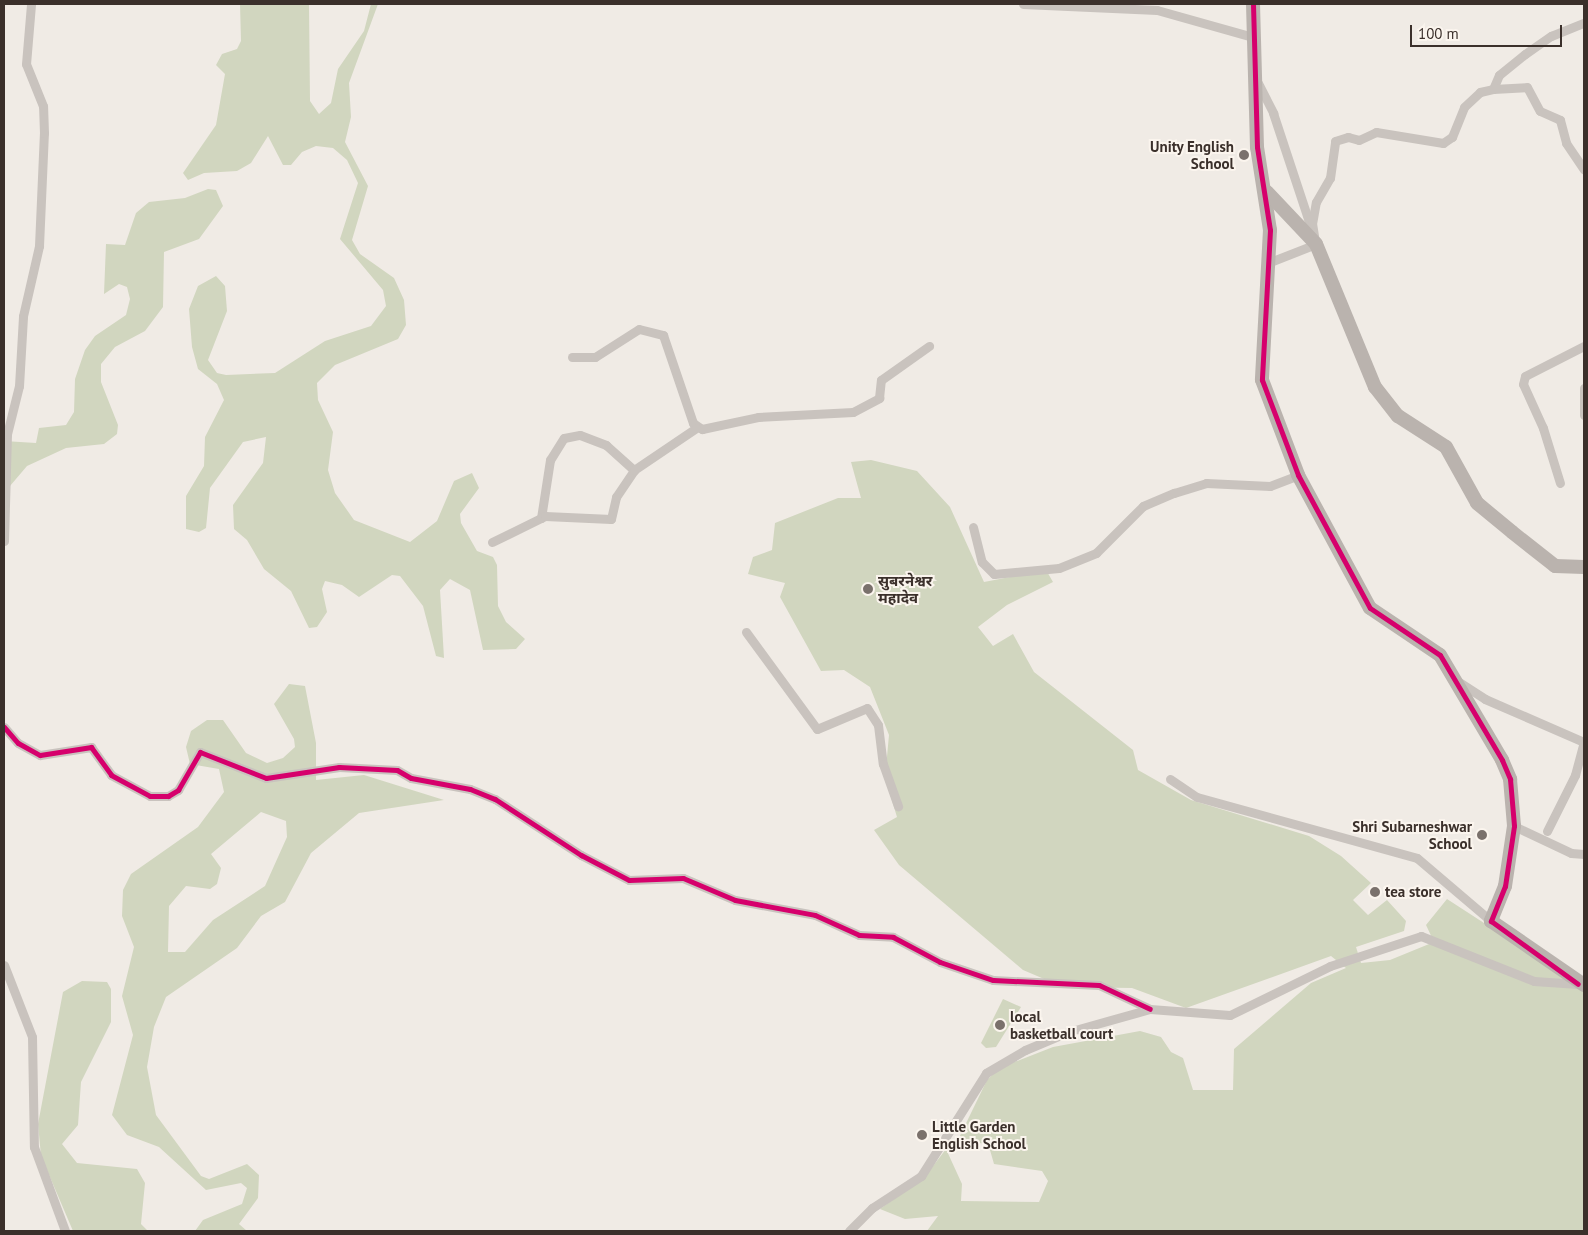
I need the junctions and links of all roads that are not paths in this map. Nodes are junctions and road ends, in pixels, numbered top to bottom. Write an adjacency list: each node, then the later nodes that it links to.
1 (31, 4): 23 (street)
2 (1023, 4): 5 (street)
3 (1253, 4): 5 (street)
4 (1584, 23): 7 (street)
5 (1252, 37): 6 (street)
6 (1257, 80): 9 (street); 10 (street)
7 (1493, 89): 8 (street); 10 (street)
8 (1584, 170)
9 (1267, 192): 10 (street); 11 (street)
10 (1316, 244): 11 (street); 25 (street)
11 (1270, 262): 19 (street)
12 (929, 346): 17 (street)
13 (1584, 346): 20 (street)
14 (572, 357): 17 (street)
15 (1584, 388): 16 (street)
16 (1584, 415)
17 (696, 428): 18 (street)
18 (634, 470): 21 (street); 21 (street)
19 (1298, 475): 22 (street); 27 (street)
20 (1560, 483)
21 (541, 518): 24 (street)
22 (973, 527)
23 (4, 541)
24 (492, 542)
25 (1584, 567)
26 (746, 632): 31 (street)
27 (1457, 680): 29 (street); 32 (street)
28 (4, 727): 38 (street)
29 (1584, 742): 33 (street)
30 (1170, 779): 35 (street)
31 (898, 806)
32 (1514, 826): 34 (street); 35 (street)
33 (1547, 831)
34 (1584, 854)
35 (1491, 922): 37 (street)
36 (4, 965): 39 (street)
37 (1581, 984): 38 (street)
38 (1150, 1009): 40 (street)
39 (65, 1231)
40 (850, 1231)

